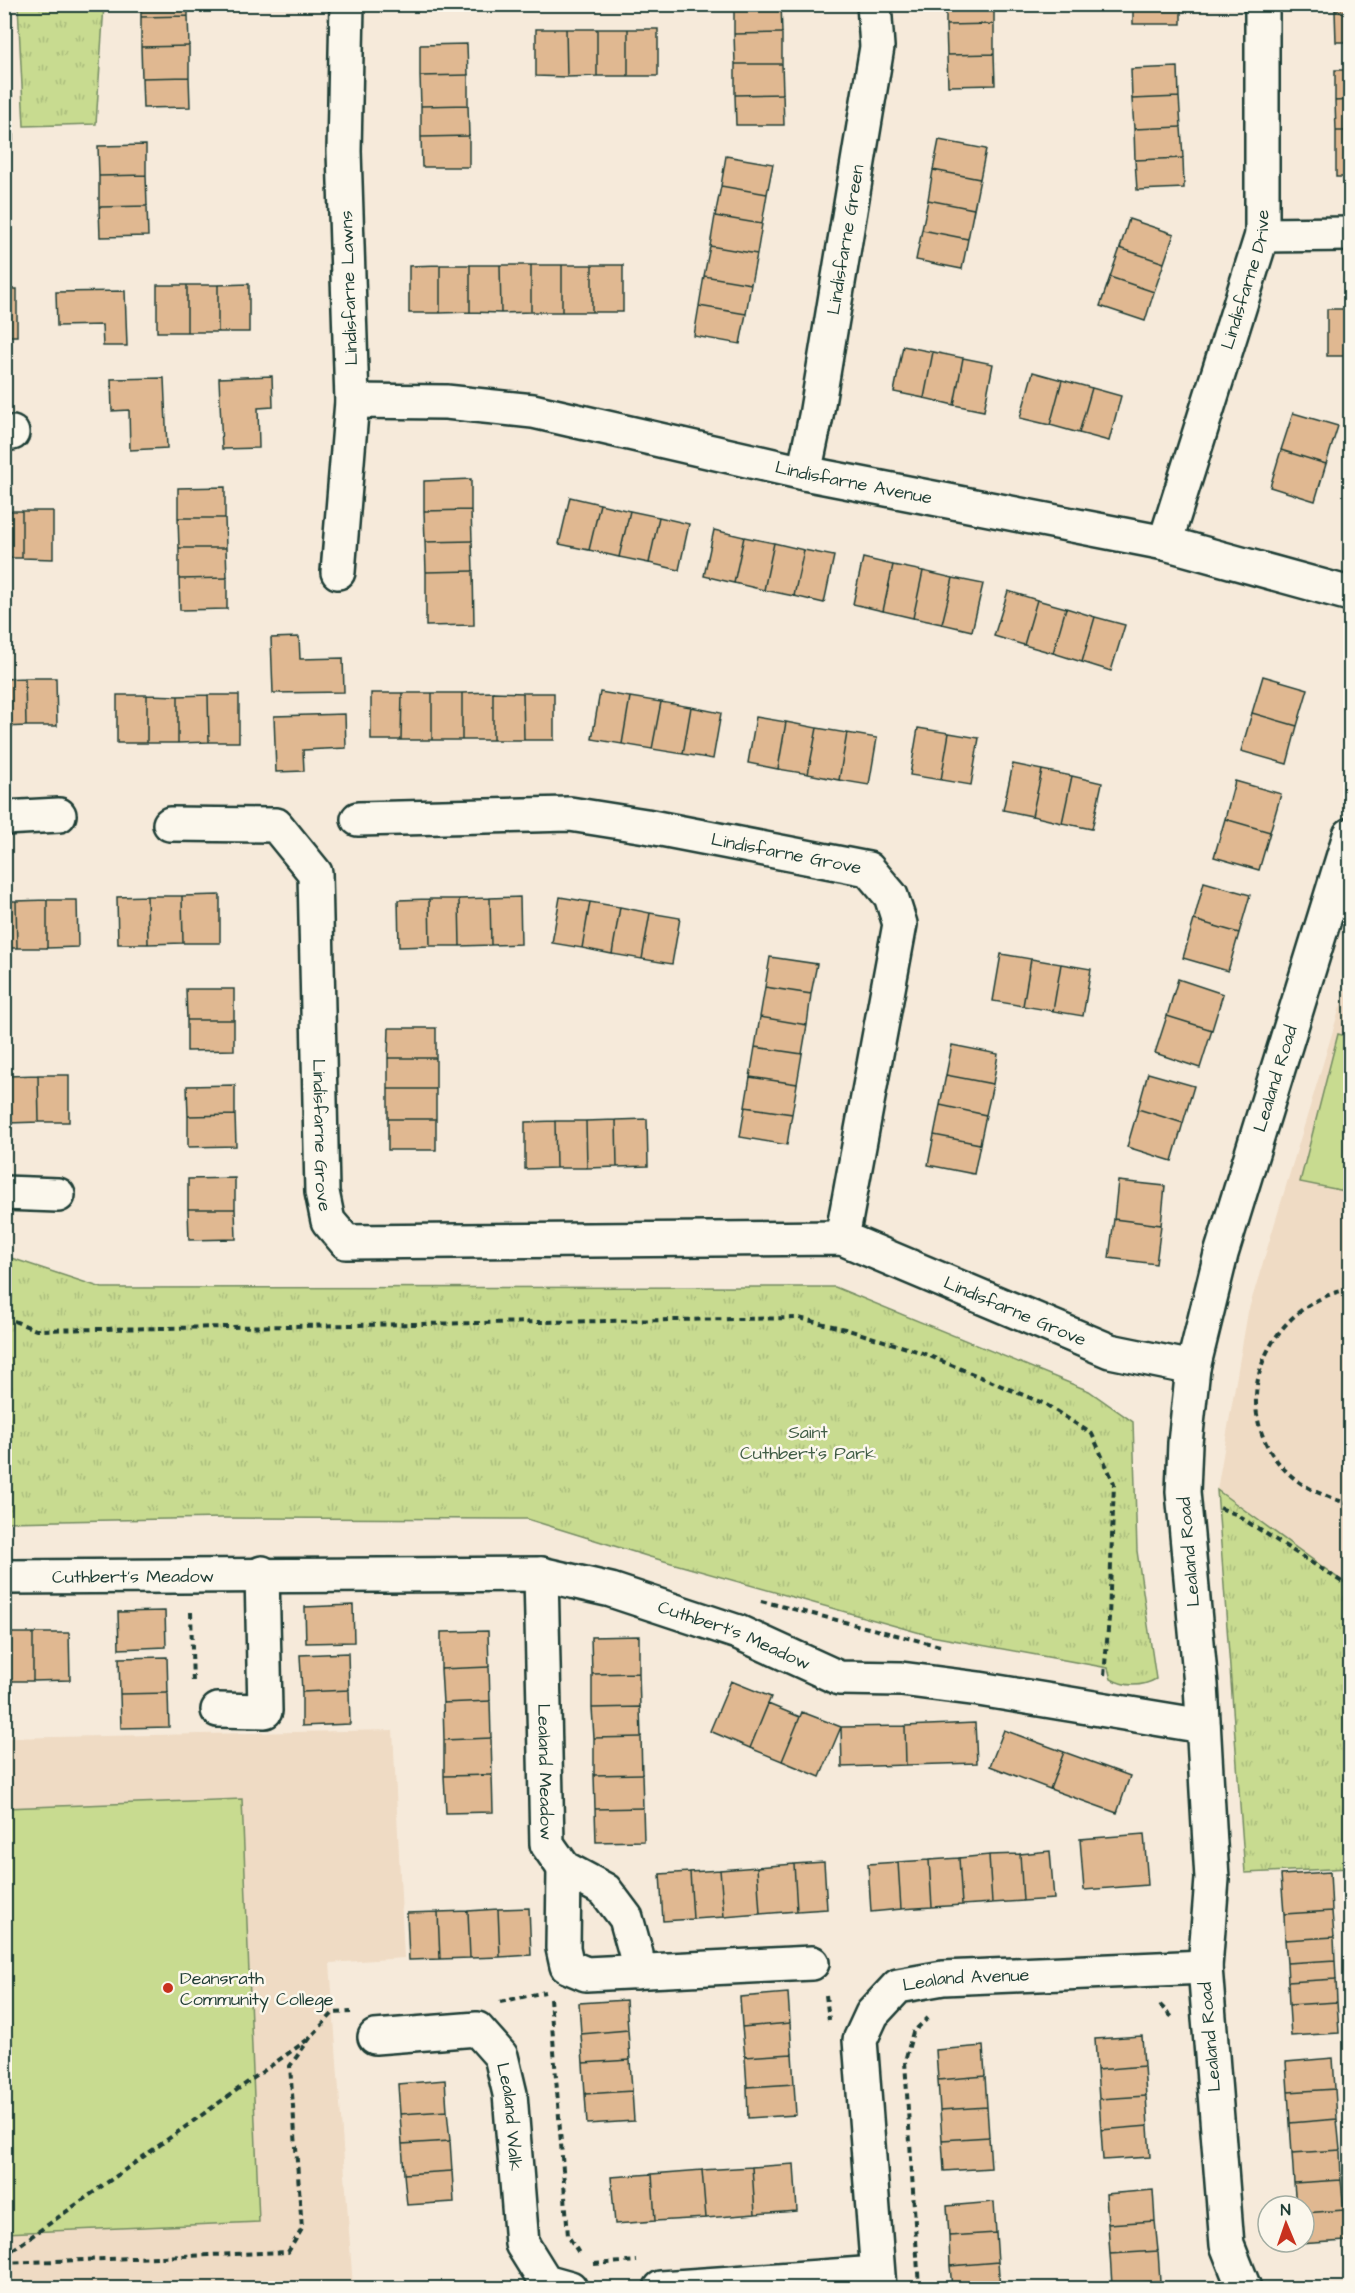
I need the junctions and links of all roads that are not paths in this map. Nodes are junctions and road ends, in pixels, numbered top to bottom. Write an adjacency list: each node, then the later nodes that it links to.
1 (348, 4): 6 (street, Lindisfarne Lawns)
2 (874, 4): 7 (street, Lindisfarne Green)
3 (1262, 4): 5 (street, Lindisfarne Drive)
4 (1350, 234): 5 (street)
5 (1262, 235): 8 (street, Lindisfarne Drive)
6 (352, 401): 7 (street, Lindisfarne Avenue); 9 (street, Lindisfarne Lawns)
7 (804, 473): 8 (street, Lindisfarne Avenue)
8 (1165, 543): 10 (street, Lindisfarne Avenue)
9 (338, 572)
10 (1350, 594)
11 (59, 815): 12 (street)
12 (4, 818)
13 (358, 819): 18 (street, Lindisfarne Grove)
14 (170, 824): 18 (street, Lindisfarne Grove)
15 (1350, 835): 19 (street, Lealand Road)
16 (4, 1193): 17 (street)
17 (58, 1196)
18 (842, 1238): 19 (street, Lindisfarne Grove)
19 (1193, 1368): 24 (street, Lealand Road)
20 (262, 1573): 21 (street, Cuthbert's Meadow); 22 (street, Cuthbert's Meadow); 23 (street)
21 (541, 1574): 24 (street, Cuthbert's Meadow); 25 (street, Lealand Meadow)
22 (4, 1577)
23 (205, 1701)
24 (1203, 1726): 26 (street, Lealand Road)
25 (564, 1868): 27 (street, Lealand Meadow); 27 (street)
26 (1204, 1967): 31 (street, Lealand Avenue); 33 (street, Lealand Road)
27 (636, 1972): 28 (street)
28 (819, 1975)
29 (375, 2037): 32 (street, Lealand Walk)
30 (655, 2274): 31 (street)
31 (878, 2281)
32 (570, 2289)
33 (1244, 2289)

